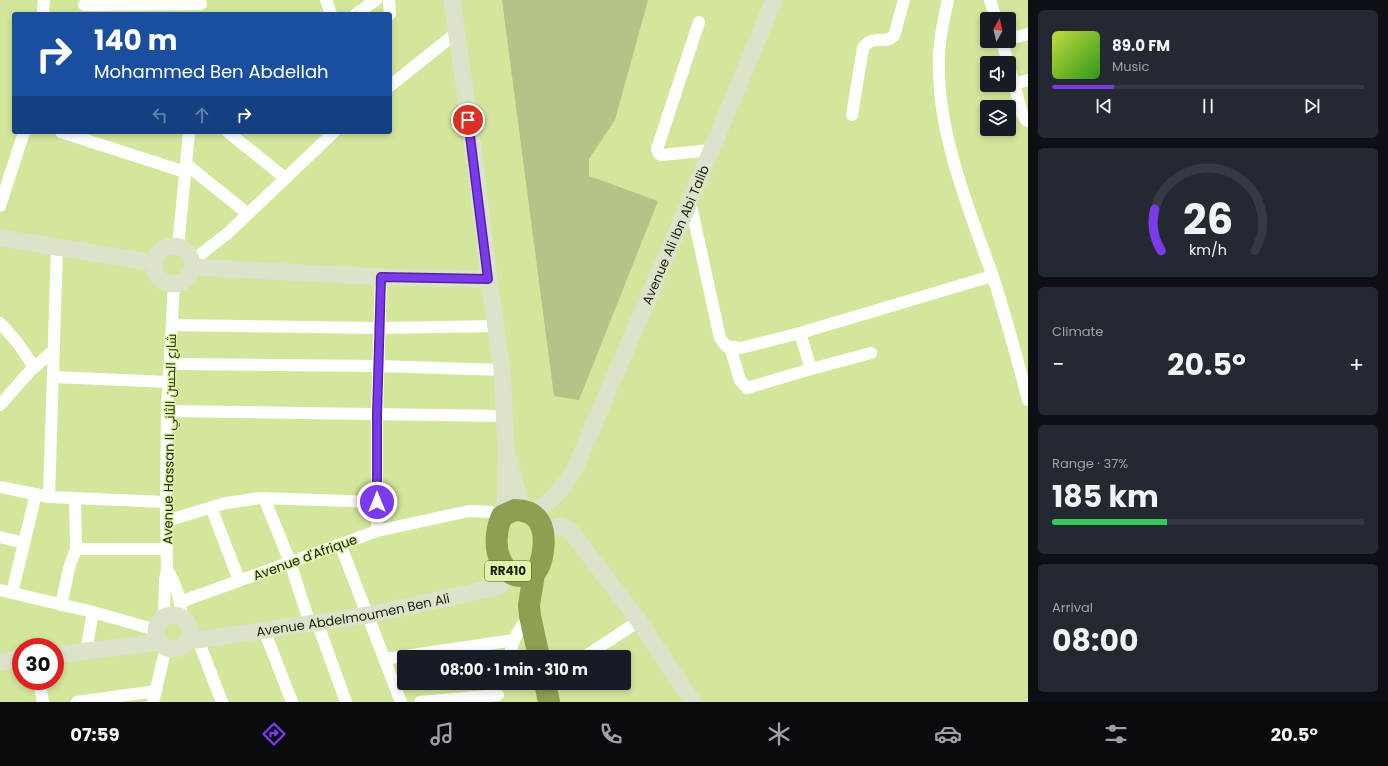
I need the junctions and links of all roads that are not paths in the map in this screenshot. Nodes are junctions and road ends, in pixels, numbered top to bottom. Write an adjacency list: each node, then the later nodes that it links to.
1 (42, 0): 13 (street)
2 (326, 0): 14 (street)
3 (376, 0): 15 (street)
4 (389, 0): 16 (street)
5 (452, 0): 19 (street)
6 (774, 0): 33 (street, Avenue Ali Ibn Abi Talib)
7 (904, 0): 26 (street)
8 (948, 0): 44 (street)
9 (990, 0): 17 (street)
10 (100, 2): 11 (street); 12 (street)
11 (83, 6)
12 (201, 6)
13 (44, 12)
14 (330, 12)
15 (359, 12)
16 (390, 12)
17 (994, 12)
18 (699, 22): 33 (street)
19 (456, 33): 24 (street); 46 (street)
20 (1028, 34): 21 (street)
21 (1016, 37)
22 (1028, 80): 23 (street)
23 (1016, 83)
24 (392, 84)
25 (1016, 91): 27 (street)
26 (852, 115)
27 (1028, 121)
28 (23, 134): 37 (street)
29 (68, 134): 34 (street)
30 (189, 134): 34 (street)
31 (231, 134): 35 (street)
32 (332, 134): 35 (street)
33 (711, 150): 36 (street, Avenue Ali Ibn Abi Talib)
34 (186, 168): 38 (street); 41 (street)
35 (285, 178): 38 (street)
36 (690, 201): 53 (street); 76 (street, Avenue Ali Ibn Abi Talib)
37 (0, 206)
38 (248, 214): 43 (street)
39 (0, 238): 40 (street)
40 (57, 247): 42 (street); 54 (street)
41 (178, 247): 42 (street); 43 (street)
42 (155, 263): 47 (street)
43 (192, 264): 45 (street); 47 (street)
44 (992, 276): 52 (street); 63 (street)
45 (381, 277): 46 (street); 51 (street)
46 (488, 279): 50 (street)
47 (174, 284): 49 (street, Avenue Hassan II شارع الحسن الثاني)
48 (0, 323): 58 (street)
49 (172, 325): 51 (street); 56 (street, Avenue Hassan II شارع الحسن الثاني)
50 (496, 326): 51 (street); 60 (street)
51 (380, 328): 57 (street)
52 (800, 334): 53 (street); 59 (street)
53 (730, 347): 59 (street)
54 (54, 350): 58 (street); 61 (street)
55 (871, 353): 59 (street)
56 (170, 364): 57 (street); 62 (street, Avenue Hassan II شارع الحسن الثاني)
57 (379, 366): 60 (street); 66 (street)
58 (34, 367): 64 (street)
59 (811, 369)
60 (502, 370): 67 (street)
61 (53, 377): 62 (street); 70 (street)
62 (169, 382): 65 (street, Avenue Hassan II شارع الحسن الثاني)
63 (1028, 400)
64 (0, 405)
65 (167, 411): 66 (street); 73 (street, Avenue Hassan II شارع الحسن الثاني)
66 (377, 415): 67 (street); 74 (street)
67 (505, 416): 76 (street)
68 (0, 487): 69 (street)
69 (36, 494): 70 (street); 80 (street)
70 (49, 497): 71 (street)
71 (75, 498): 73 (street); 82 (street)
72 (264, 498): 74 (street); 75 (street); 84 (street)
73 (166, 502): 77 (street, Avenue Hassan II شارع الحسن الثاني)
74 (377, 502): 78 (street)
75 (211, 507): 77 (street); 88 (street)
76 (524, 518): 78 (street, Avenue d'Afrique); 86 (highway, RR410); 87 (highway, RR410); 96 (street)
77 (166, 521): 83 (street, Avenue Hassan II شارع الحسن الثاني)
78 (377, 531): 81 (street, Avenue d'Afrique)
79 (0, 536): 80 (street)
80 (24, 543): 90 (street)
81 (340, 544): 84 (street, Avenue d'Afrique); 95 (street)
82 (76, 549): 83 (street); 91 (street)
83 (167, 549): 85 (street, Avenue Hassan II شارع الحسن الثاني)
84 (290, 562): 88 (street, Avenue d'Afrique); 97 (street)
85 (167, 570): 92 (street); 99 (street, Avenue Hassan II شارع الحسن الثاني)
86 (510, 573): 87 (highway, RR410); 93 (highway, RR410); 95 (street, Avenue Abdelmoumen Ben Ali)
87 (534, 574): 93 (highway, RR410)
88 (239, 580): 92 (street, Avenue d'Afrique)
89 (0, 590): 90 (street, Avenue Abdelmoumen Ben Ali)
90 (12, 592): 91 (street, Avenue Abdelmoumen Ben Ali)
91 (62, 605): 94 (street, Avenue Abdelmoumen Ben Ali)
92 (181, 610): 99 (street, Avenue Abdelmoumen Ben Ali); 100 (street)
93 (530, 610): 101 (street); 103 (highway, RR410)
94 (93, 612): 99 (street, Avenue Abdelmoumen Ben Ali); 105 (street)
95 (368, 615): 97 (street, Avenue Abdelmoumen Ben Ali); 107 (street)
96 (639, 621): 104 (street); 122 (street)
97 (313, 623): 98 (street, Avenue Abdelmoumen Ben Ali); 118 (street)
98 (264, 630): 100 (street, Avenue Abdelmoumen Ben Ali); 117 (street)
99 (161, 634): 100 (street, Avenue Abdelmoumen Ben Ali); 105 (street); 113 (street, Avenue Hassan II شارع الحسن الثاني)
100 (193, 640): 116 (street)
101 (514, 640): 102 (street); 107 (street)
102 (511, 650)
103 (538, 650)
104 (595, 650)
105 (86, 651): 106 (street)
106 (64, 654)
107 (385, 659): 119 (street)
108 (12, 660): 109 (street)
109 (0, 662)
110 (41, 690): 114 (street)
111 (546, 690): 121 (highway)
112 (499, 693): 120 (street)
113 (154, 696): 115 (street)
114 (43, 702)
115 (78, 702)
116 (222, 702)
117 (292, 702)
118 (346, 702)
119 (401, 702)
120 (420, 702)
121 (549, 702)
122 (693, 702)

